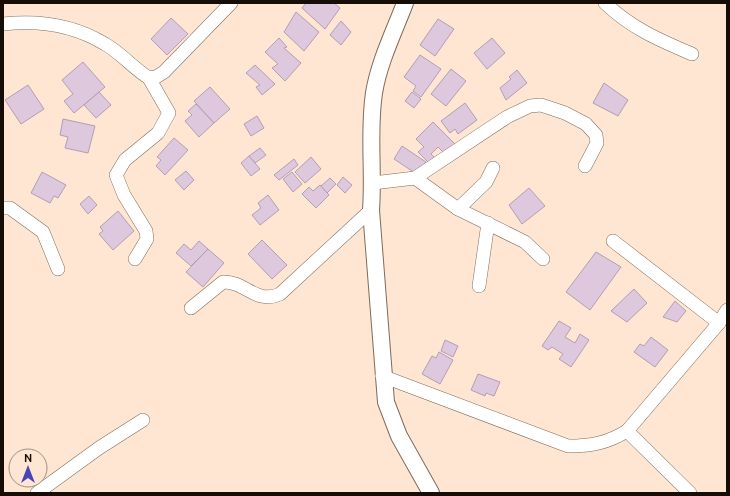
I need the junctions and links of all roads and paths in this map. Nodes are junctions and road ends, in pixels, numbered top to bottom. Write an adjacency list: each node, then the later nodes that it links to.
1 (231, 3): 6 (street)
2 (405, 3): 10 (street)
3 (605, 3): 5 (street)
4 (3, 24): 6 (street)
5 (692, 54)
6 (149, 78): 16 (street)
7 (585, 166): 9 (street)
8 (493, 168): 12 (street)
9 (415, 178): 10 (street); 12 (street)
10 (373, 183): 13 (street)
11 (3, 208): 18 (street)
12 (458, 208): 14 (street)
13 (371, 210): 20 (street); 23 (street)
14 (488, 223): 17 (street); 19 (street)
15 (613, 241): 22 (street)
16 (135, 259)
17 (543, 259)
18 (58, 269)
19 (479, 286)
20 (191, 308)
21 (727, 310): 22 (street)
22 (719, 323): 25 (street)
23 (382, 376): 25 (street); 27 (street)
24 (143, 420): 26 (street)
25 (627, 431): 28 (street)
26 (37, 493)
27 (431, 493)
28 (690, 493)

